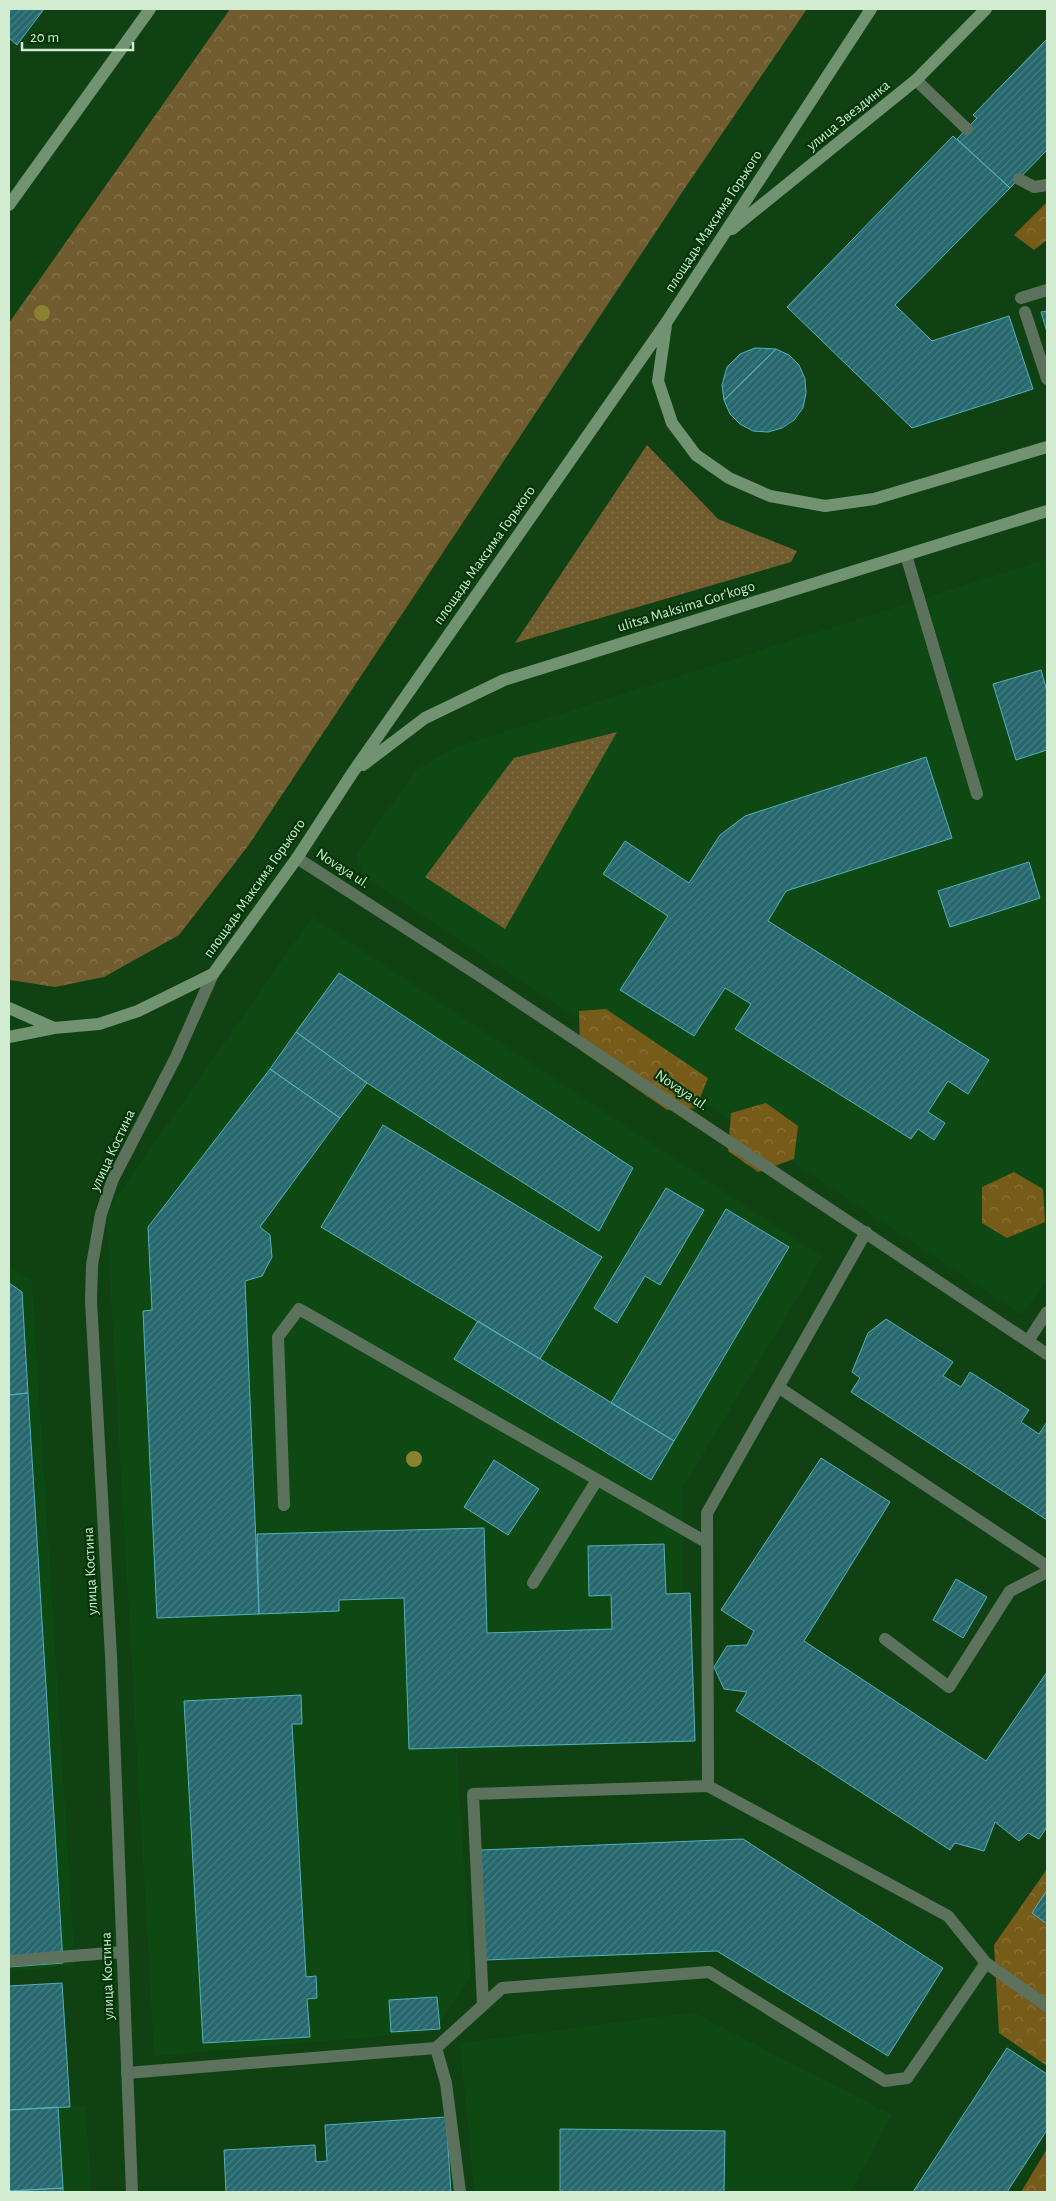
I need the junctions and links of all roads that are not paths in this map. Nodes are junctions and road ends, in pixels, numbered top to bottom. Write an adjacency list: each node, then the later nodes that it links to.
1 (150, 9): 8 (main road)
2 (871, 9): 9 (main road, площадь Максима Горького)
3 (986, 9): 4 (main road, улица Звездинка)
4 (916, 80): 5 (street); 9 (main road, улица Звездинка)
5 (967, 129)
6 (1019, 179): 7 (street)
7 (1047, 185)
8 (9, 206)
9 (722, 237): 13 (main road, площадь Максима Горького)
10 (1047, 290): 11 (street)
11 (1021, 298)
12 (1025, 312): 14 (street)
13 (666, 323): 15 (main road); 18 (main road, площадь Максима Горького)
14 (1047, 379)
15 (1047, 447)
16 (1047, 511): 17 (main road, ulitsa Maksima Gor'kogo)
17 (906, 555): 18 (main road, ulitsa Maksima Gor'kogo); 19 (street)
18 (353, 772): 20 (main road, площадь Максима Горького)
19 (977, 794)
20 (297, 858): 21 (main road, площадь Максима Горького); 25 (street, Novaya ul.)
21 (213, 974): 23 (main road, площадь Максима Горького); 38 (street, улица Костина)
22 (9, 1008): 23 (main road, площадь Максима Горького)
23 (54, 1028): 24 (main road, площадь Максима Горького)
24 (9, 1037)
25 (866, 1232): 27 (street, Novaya ul.); 29 (street)
26 (1047, 1312): 27 (street)
27 (1028, 1342): 28 (street, Novaya ul.)
28 (1047, 1354)
29 (778, 1387): 32 (street); 33 (street)
30 (597, 1480): 31 (street); 32 (street); 35 (street)
31 (284, 1505)
32 (706, 1542): 37 (street)
33 (1047, 1566)
34 (1047, 1572): 36 (street)
35 (533, 1583)
36 (885, 1639)
37 (708, 1786): 40 (street); 41 (street)
38 (122, 1952): 39 (street); 44 (street, улица Костина)
39 (9, 1961)
40 (986, 1963): 41 (street); 42 (street)
41 (483, 2005): 43 (street)
42 (1047, 2006)
43 (436, 2048): 44 (street); 46 (street)
44 (127, 2073): 45 (street, улица Костина)
45 (132, 2192)
46 (460, 2192)

